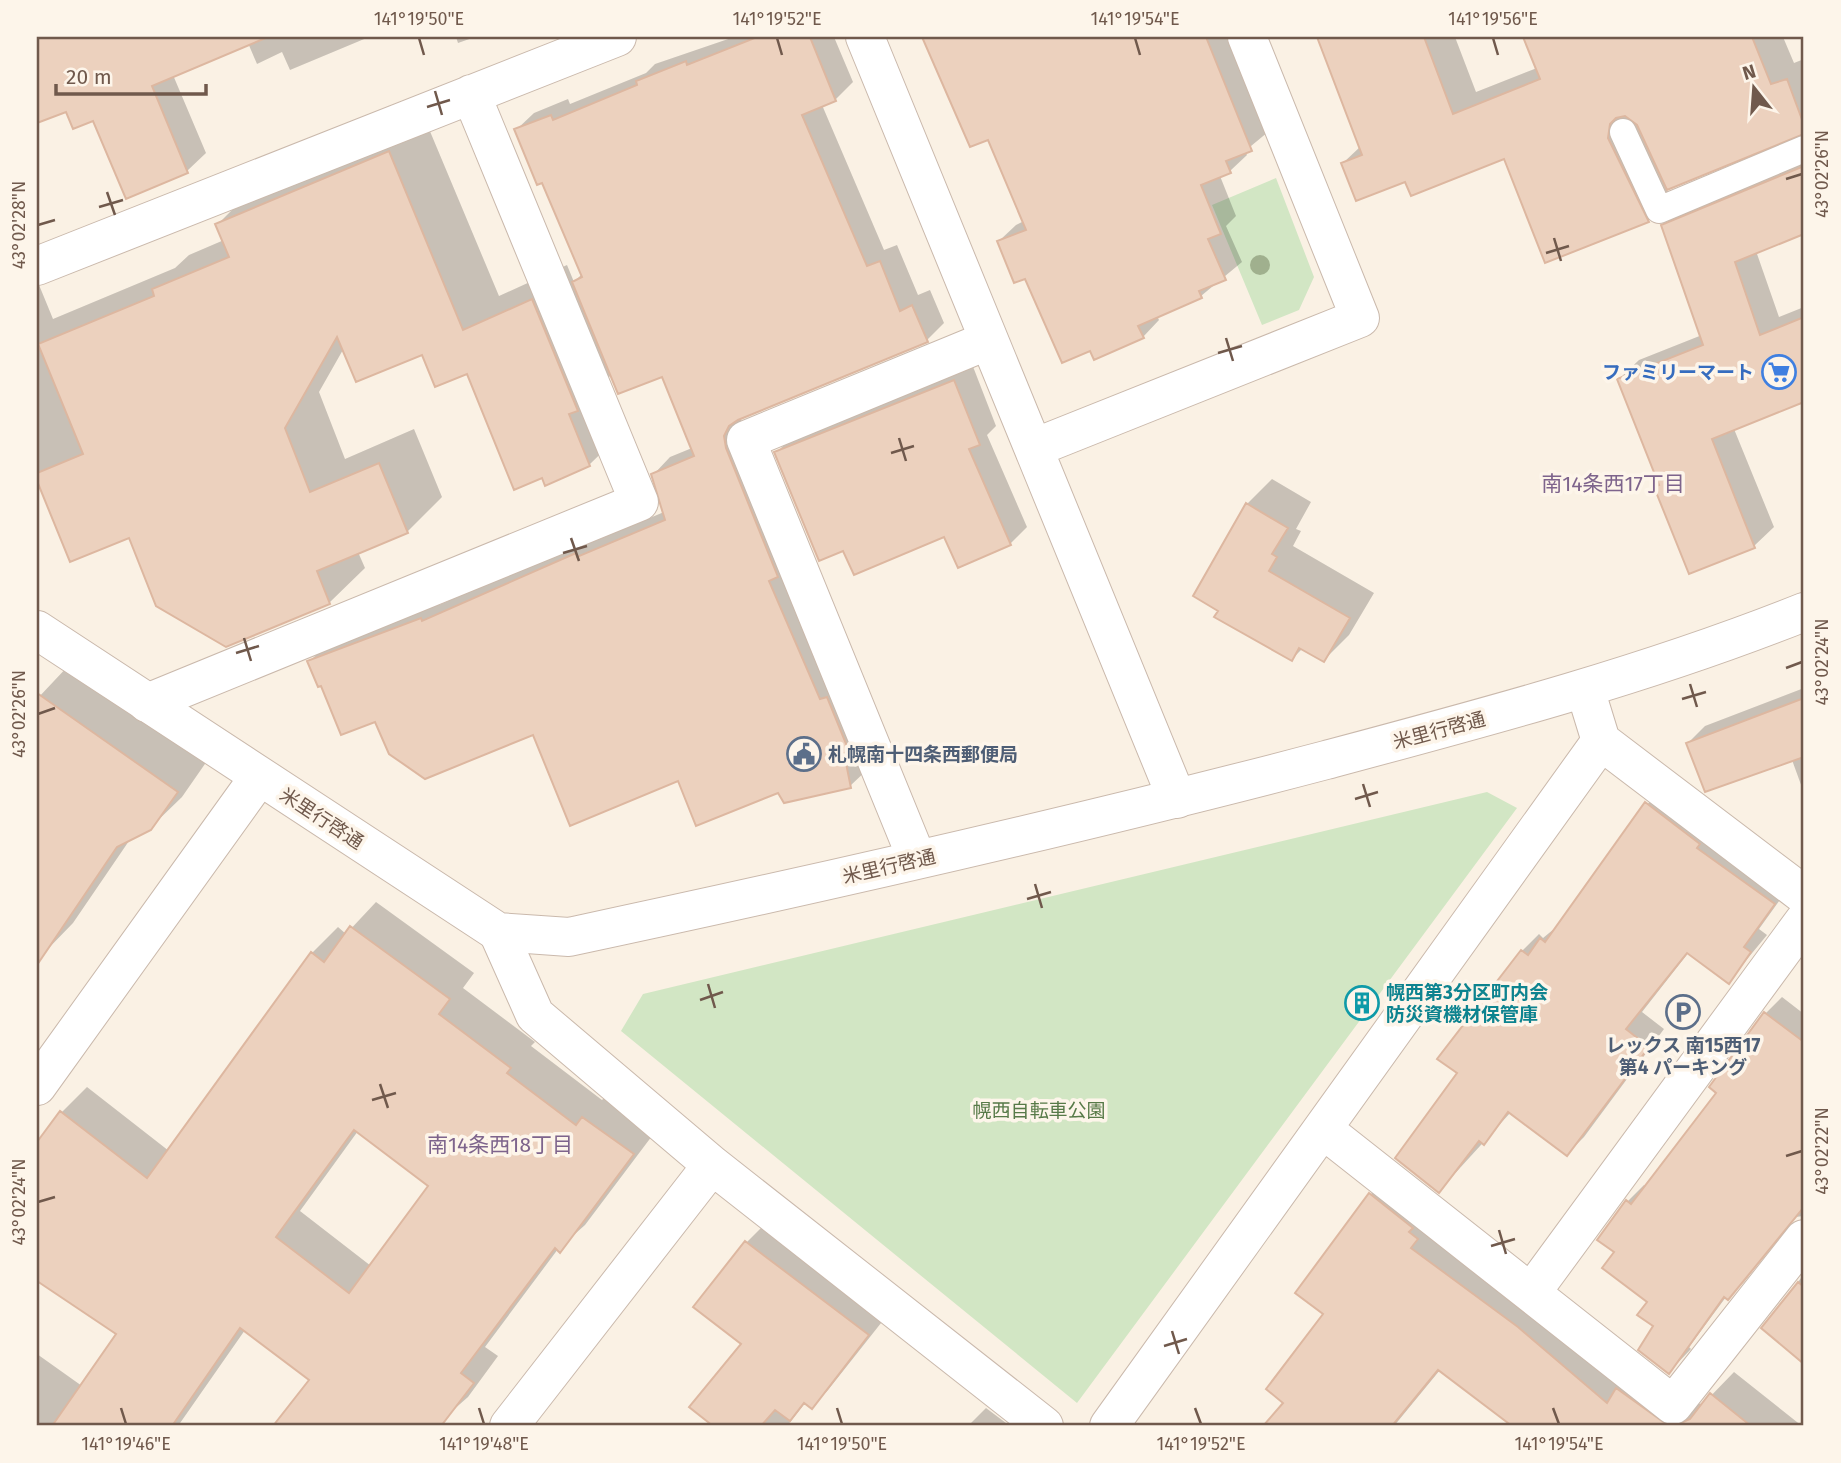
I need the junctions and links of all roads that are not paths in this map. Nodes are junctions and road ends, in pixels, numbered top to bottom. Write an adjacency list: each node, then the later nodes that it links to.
1 (617, 37): 4 (street)
2 (865, 37): 8 (street)
3 (1247, 37): 9 (street)
4 (471, 94): 7 (street); 13 (street)
5 (1623, 132): 6 (lane)
6 (1804, 149)
7 (37, 267)
8 (989, 340): 9 (street); 17 (street)
9 (1034, 448): 16 (street)
10 (1804, 612): 12 (street, 米里行啓通)
11 (37, 630): 13 (street, 米里行啓通)
12 (1585, 690): 14 (street); 16 (street, 米里行啓通)
13 (147, 703): 15 (street, 米里行啓通)
14 (1601, 741): 18 (street); 22 (street)
15 (259, 777): 20 (street, 米里行啓通); 21 (street)
16 (1177, 799): 17 (street, 米里行啓通)
17 (917, 859): 20 (street, 米里行啓通)
18 (1804, 895)
19 (1804, 921): 25 (street)
20 (498, 932): 23 (street)
21 (37, 1086)
22 (1324, 1130): 25 (street); 28 (street)
23 (712, 1165): 26 (street); 27 (street)
24 (1804, 1239): 25 (street)
25 (1531, 1293)
26 (509, 1426)
27 (1044, 1426)
28 (1109, 1426)

